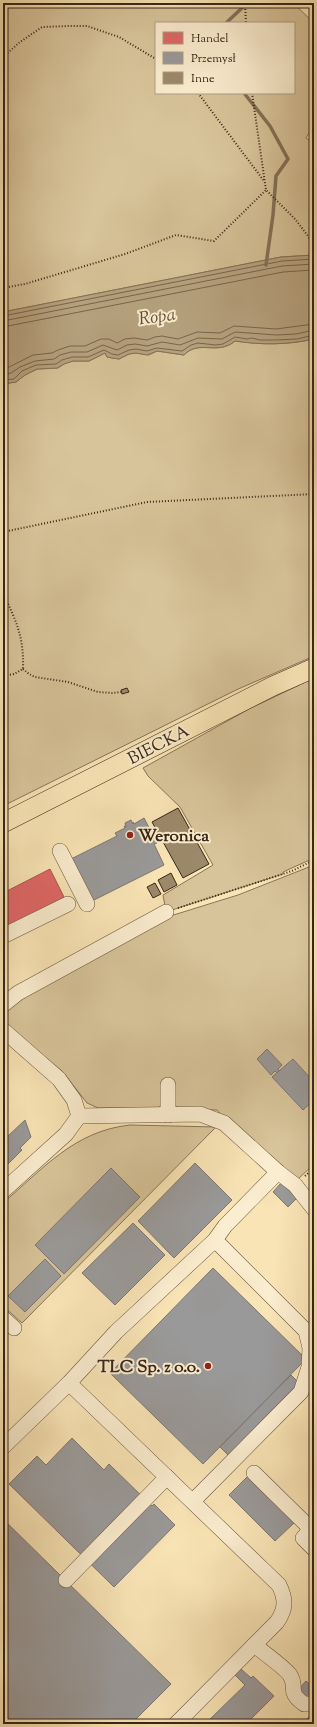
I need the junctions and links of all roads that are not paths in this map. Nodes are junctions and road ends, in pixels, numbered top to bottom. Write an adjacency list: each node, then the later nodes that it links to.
1 (314, 668): 2 (main road, BIECKA)
2 (3, 823)
3 (60, 851): 5 (street)
4 (68, 904): 7 (street)
5 (87, 904)
6 (166, 912): 8 (street)
7 (3, 936)
8 (3, 1005)
9 (3, 1030): 12 (street)
10 (168, 1085): 11 (street)
11 (168, 1115): 12 (street); 13 (street)
12 (79, 1116): 14 (street)
13 (278, 1172): 15 (street); 16 (street)
14 (3, 1191)
15 (314, 1209)
16 (214, 1240): 19 (street); 23 (street)
17 (3, 1318): 18 (street)
18 (14, 1328)
19 (69, 1383): 20 (street); 22 (street)
20 (3, 1447)
21 (254, 1473): 24 (street)
22 (167, 1477): 23 (street); 26 (street)
23 (193, 1501): 27 (street)
24 (312, 1529): 25 (street)
25 (314, 1549)
26 (66, 1580)
27 (254, 1645): 28 (street); 29 (street)
28 (314, 1704)
29 (176, 1724)

